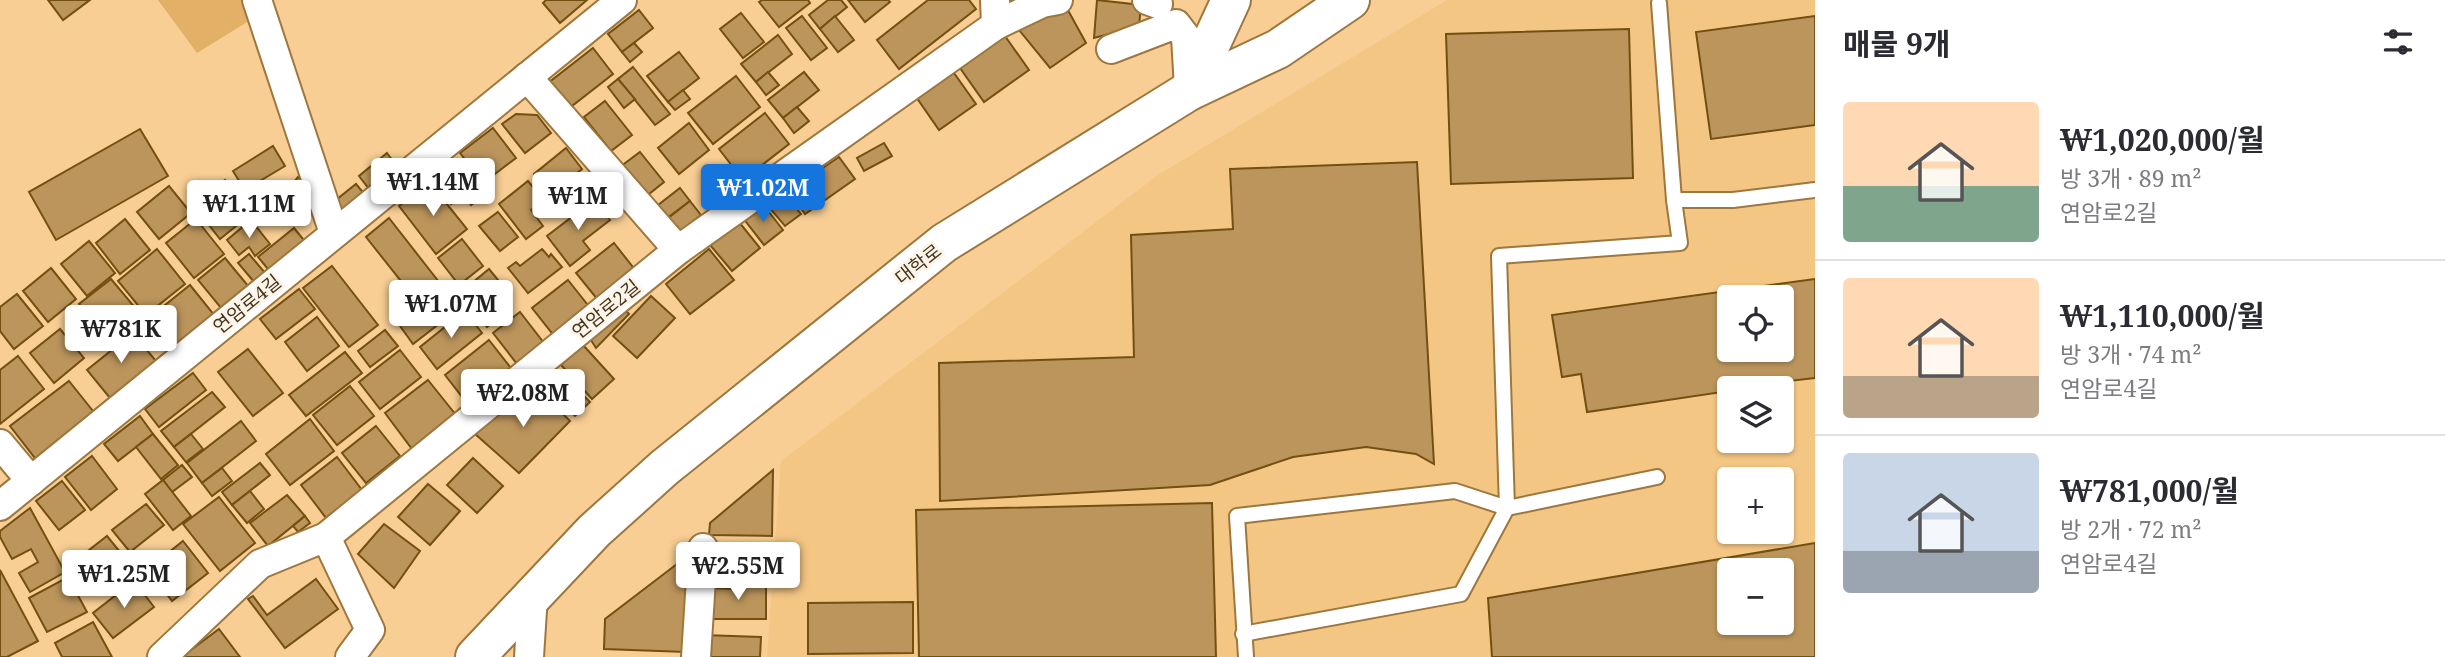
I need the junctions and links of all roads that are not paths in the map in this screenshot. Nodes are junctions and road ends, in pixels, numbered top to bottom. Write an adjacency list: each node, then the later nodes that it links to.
1 (257, 0): 13 (street)
2 (622, 0): 9 (street, 연암로4길)
3 (1058, 0): 7 (street, 연암로2길)
4 (1231, 0): 10 (main road)
5 (1659, 3): 12 (lane)
6 (1332, 4): 10 (main road, 대학로)
7 (995, 12): 14 (street, 연암로2길)
8 (1111, 49): 10 (street)
9 (527, 76): 13 (street, 연암로4길); 14 (street)
10 (1189, 91): 22 (main road, 대학로)
11 (1815, 190): 12 (lane)
12 (1674, 200): 19 (lane)
13 (334, 233): 17 (street, 연암로4길)
14 (678, 250): 20 (street, 연암로2길)
15 (0, 444): 17 (street)
16 (1657, 477): 19 (lane)
17 (31, 481): 18 (street, 연암로4길)
18 (0, 506)
19 (1507, 508): 23 (lane); 23 (lane)
20 (326, 537): 24 (street, 연암로2길); 25 (street)
21 (703, 548): 28 (street)
22 (533, 595): 26 (main road, 대학로); 27 (street)
23 (1243, 634): 29 (lane)
24 (162, 657)
25 (350, 657)
26 (475, 657)
27 (529, 657)
28 (696, 657)
29 (1246, 657)

